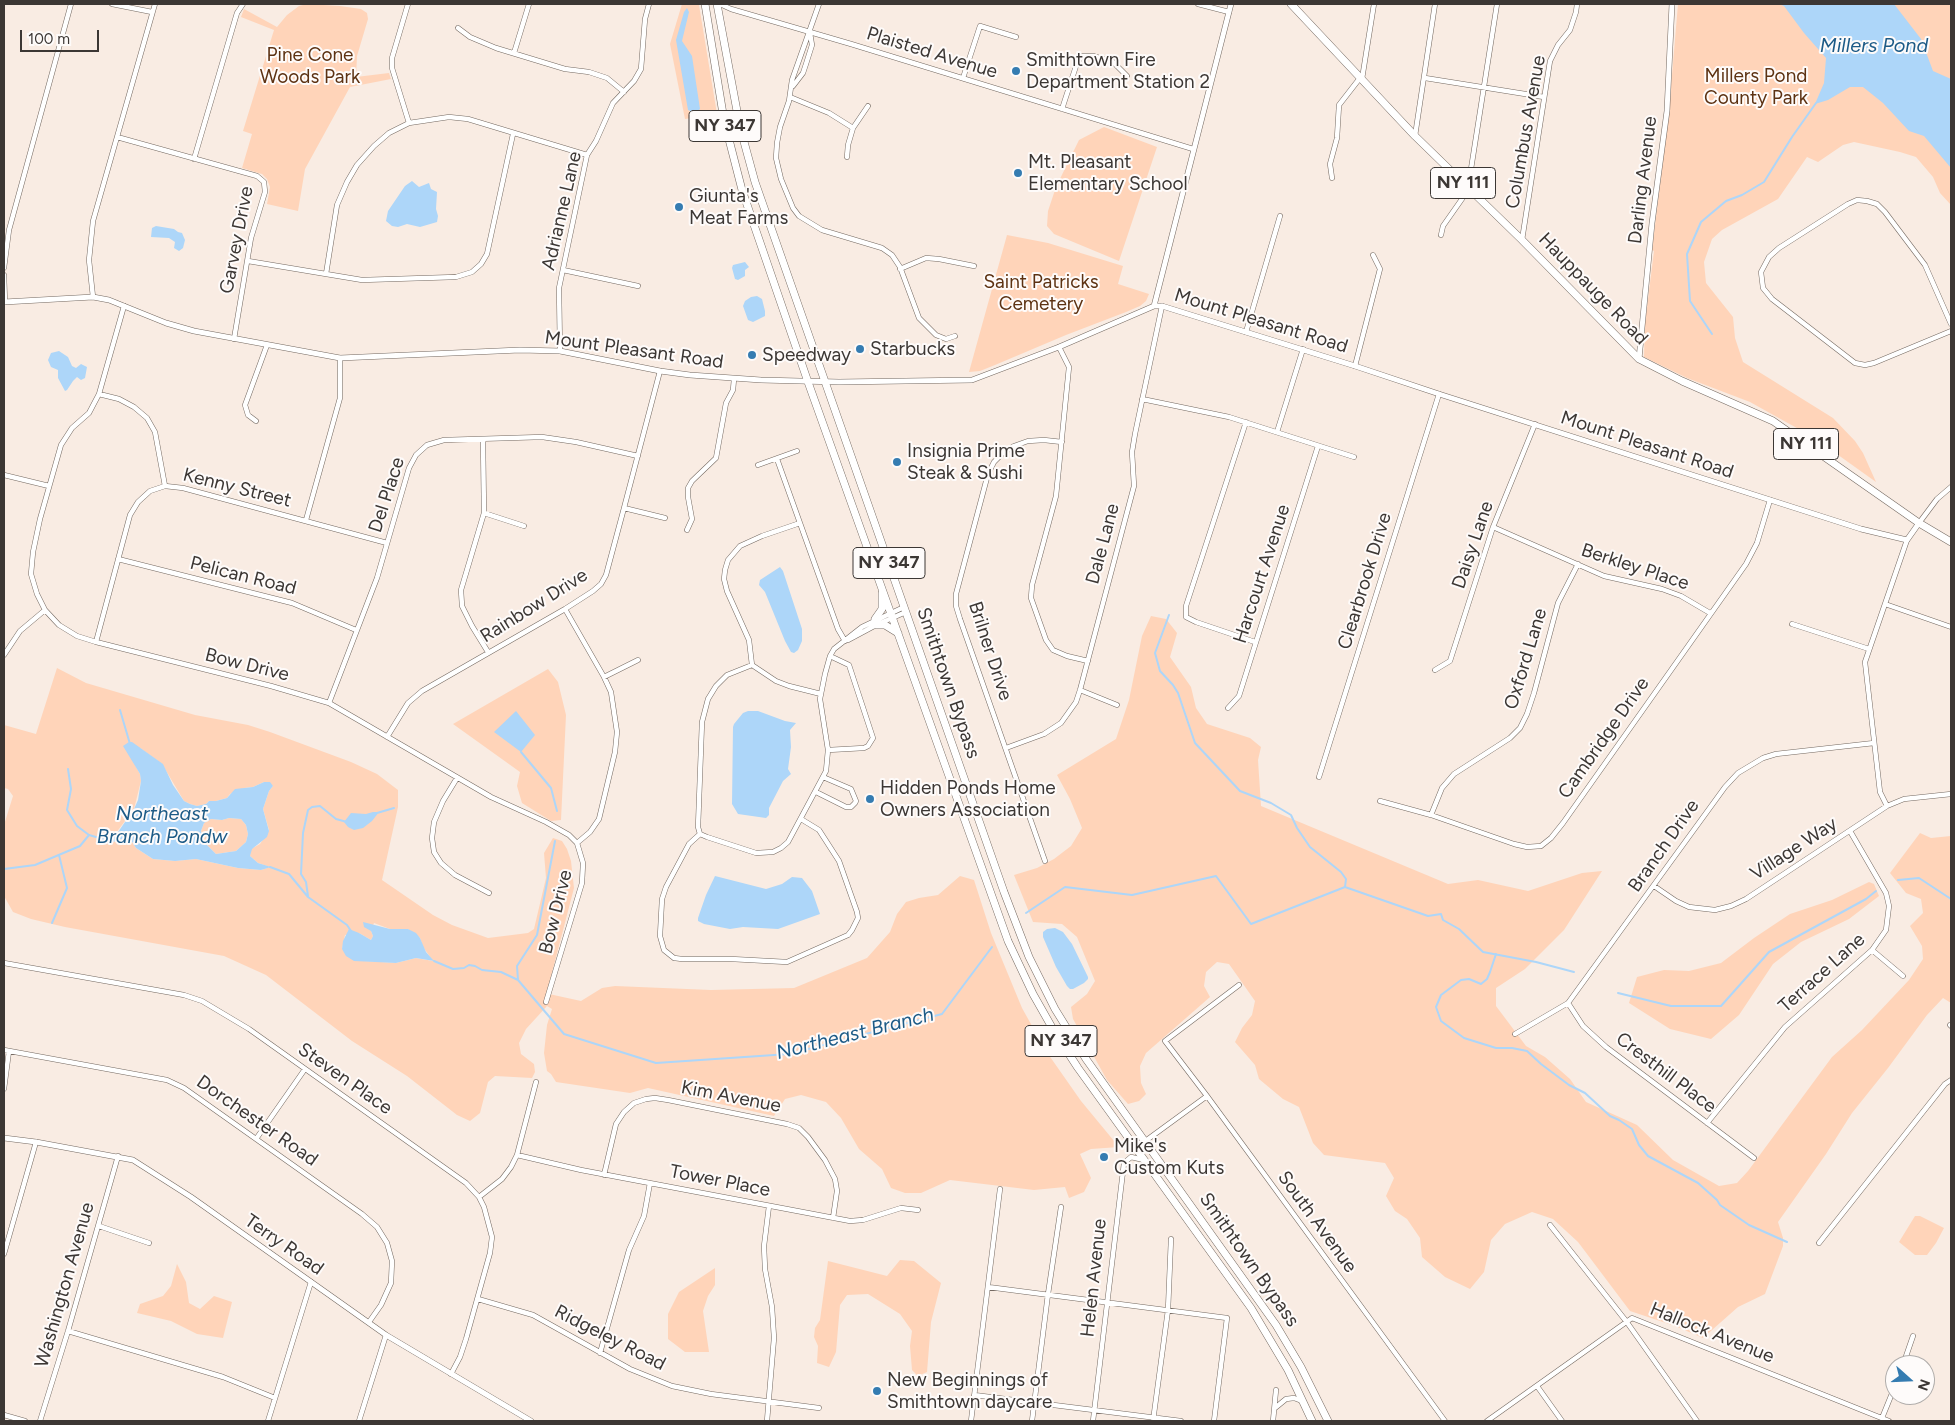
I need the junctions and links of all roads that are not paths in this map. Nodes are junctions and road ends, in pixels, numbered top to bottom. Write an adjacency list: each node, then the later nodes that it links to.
1 (71, 4): 55 (street)
2 (112, 4): 19 (street)
3 (155, 4): 19 (street)
4 (243, 4): 46 (street)
5 (408, 4): 38 (street)
6 (529, 4): 24 (street)
7 (649, 4): 33 (street, Adrianne Lane)
8 (704, 4): 80 (main road, Smithtown Bypass / NY 347)
9 (718, 4): 22 (street, Plaisted Avenue); 81 (main road, Smithtown Bypass / NY 347)
10 (819, 4): 22 (street)
11 (1198, 4): 20 (street)
12 (1231, 4): 20 (street)
13 (1291, 4): 30 (main road, Hauppauge Road / NY 111)
14 (1374, 4): 30 (street)
15 (1435, 4): 29 (street)
16 (1497, 4): 32 (street)
17 (1577, 4): 35 (street, Columbus Avenue)
18 (1672, 4): 76 (street, Darling Avenue)
19 (152, 12): 42 (street)
20 (1229, 12): 43 (street)
21 (458, 28): 24 (street)
22 (810, 32): 25 (street); 26 (street); 28 (street, Plaisted Avenue)
23 (1016, 37): 28 (street)
24 (514, 54): 33 (street)
25 (801, 54): 26 (street); 31 (street)
26 (808, 56): 31 (street)
27 (1127, 76): 37 (street)
28 (963, 78): 37 (street, Plaisted Avenue)
29 (1425, 78): 32 (street); 41 (street)
30 (1361, 79): 41 (main road, Hauppauge Road / NY 111); 47 (street)
31 (793, 86): 34 (street)
32 (1484, 87): 35 (street); 48 (street)
33 (624, 92): 44 (street, Adrianne Lane)
34 (790, 97): 39 (street); 56 (street)
35 (1544, 97): 51 (street, Columbus Avenue)
36 (868, 106): 39 (street)
37 (1062, 109): 43 (street, Plaisted Avenue)
38 (409, 123): 40 (street); 58 (street)
39 (854, 128): 45 (street)
40 (513, 134): 44 (street); 58 (street)
41 (1415, 136): 48 (main road, Hauppauge Road / NY 111)
42 (116, 137): 46 (street, Garvey Drive); 61 (street)
43 (1193, 150): 64 (street)
44 (587, 155): 57 (street, Adrianne Lane)
45 (847, 156)
46 (194, 159): 53 (street, Garvey Drive)
47 (1332, 178)
48 (1469, 188): 50 (street); 51 (main road, Hauppauge Road / NY 111)
49 (1280, 216): 68 (street)
50 (1441, 236)
51 (1522, 240): 76 (main road, Hauppauge Road / NY 111)
52 (1373, 255): 77 (street)
53 (248, 261): 58 (street); 70 (street, Garvey Drive)
54 (974, 266): 56 (street)
55 (4, 268)
56 (900, 269): 69 (street)
57 (563, 270): 60 (street); 74 (street, Adrianne Lane)
58 (326, 274)
59 (4, 275): 62 (street)
60 (638, 286)
61 (93, 297): 62 (street, Mount Pleasant Road); 63 (street, Mount Pleasant Road)
62 (4, 302)
63 (124, 306): 70 (street, Mount Pleasant Road); 82 (street, Bow Drive)
64 (1154, 306): 65 (street, Mount Pleasant Road); 72 (street, Mount Pleasant Road)
65 (1162, 306): 68 (street, Mount Pleasant Road); 84 (street, Dale Lane)
66 (1951, 324): 67 (street)
67 (1951, 331)
68 (1246, 332): 73 (street, Mount Pleasant Road)
69 (955, 336)
70 (234, 339): 71 (street, Mount Pleasant Road)
71 (267, 345): 75 (street, Mount Pleasant Road); 85 (street)
72 (1059, 347): 81 (street, Mount Pleasant Road); 90 (street)
73 (1303, 350): 77 (street, Mount Pleasant Road); 88 (street)
74 (560, 351): 75 (street, Mount Pleasant Road); 78 (street, Mount Pleasant Road)
75 (340, 358): 105 (street)
76 (1639, 359): 107 (main road, Hauppauge Road / NY 111)
77 (1355, 366): 83 (street, Mount Pleasant Road)
78 (660, 371): 79 (street, Mount Pleasant Road); 93 (street, Rainbow Drive)
79 (734, 379): 80 (street, Mount Pleasant Road); 110 (street)
80 (808, 382): 81 (street, Mount Pleasant Road); 116 (main road, Smithtown Bypass / NY 347)
81 (825, 382): 119 (main road, Smithtown Bypass / NY 347)
82 (99, 394): 98 (street, Bow Drive); 99 (street)
83 (1439, 394): 87 (street, Mount Pleasant Road); 150 (street, Clearbrook Drive)
84 (1142, 399): 86 (street); 136 (street, Dale Lane)
85 (256, 421)
86 (1246, 422): 88 (street); 130 (street)
87 (1535, 424): 101 (street, Mount Pleasant Road); 109 (street, Daisy Lane)
88 (1277, 432): 91 (street)
89 (483, 440): 93 (street, Del Place); 103 (street); 113 (street, Del Place)
90 (1062, 442): 136 (street); 147 (street, Brilner Drive)
91 (1318, 446): 94 (street); 130 (street, Harcourt Avenue)
92 (797, 451): 95 (street)
93 (638, 456): 102 (street, Rainbow Drive)
94 (1354, 457)
95 (777, 459): 96 (street); 106 (street)
96 (758, 465)
97 (4, 475): 98 (street)
98 (49, 486): 120 (street, Bow Drive)
99 (165, 486): 105 (street, Kenny Street); 114 (street, Kenny Street)
100 (1951, 486): 107 (street)
101 (1770, 500): 111 (street, Mount Pleasant Road); 121 (street, Cambridge Drive)
102 (624, 508): 104 (street); 118 (street, Rainbow Drive)
103 (484, 513): 108 (street); 132 (street)
104 (664, 518)
105 (306, 520): 113 (street, Kenny Street)
106 (800, 523): 129 (street); 137 (street)
107 (1919, 523): 111 (street); 112 (main road, Hauppauge Road / NY 111)
108 (524, 526)
109 (1493, 527): 115 (street, Berkley Place); 138 (street, Daisy Lane)
110 (687, 530)
111 (1907, 540): 117 (street)
112 (1951, 542)
113 (387, 543): 126 (street, Del Place)
114 (118, 559): 126 (street, Pelican Road); 128 (street, Kenny Street)
115 (1578, 564): 121 (street, Berkley Place); 156 (street, Oxford Lane)
116 (881, 583): 122 (main road, Smithtown Bypass / NY 347); 123 (main road)
117 (1885, 604): 125 (street); 131 (street)
118 (565, 609): 132 (street, Rainbow Drive); 139 (street)
119 (905, 609): 122 (street); 181 (main road, Smithtown Bypass / NY 347)
120 (45, 610): 128 (street, Bow Drive); 133 (street)
121 (1710, 613): 156 (street, Cambridge Drive)
122 (892, 614): 123 (street); 127 (main road, Smithtown Bypass / NY 347)
123 (876, 622): 127 (main road); 129 (street)
124 (1792, 624): 131 (street)
125 (1951, 627)
126 (356, 630): 142 (street, Del Place)
127 (899, 634): 185 (main road, Smithtown Bypass / NY 347)
128 (96, 642): 142 (street, Bow Drive)
129 (845, 642): 134 (street)
130 (1256, 642): 144 (street, Harcourt Avenue)
131 (1869, 649): 146 (street)
132 (488, 652): 145 (street, Rainbow Drive)
133 (4, 655)
134 (830, 656): 141 (street); 148 (street)
135 (638, 660): 139 (street)
136 (1088, 661): 140 (street, Dale Lane)
137 (752, 665): 141 (street); 159 (street)
138 (1435, 670)
139 (604, 677): 160 (street)
140 (1080, 690): 143 (street); 147 (street, Dale Lane)
141 (821, 694): 148 (street)
142 (328, 703): 145 (street, Bow Drive)
143 (1117, 705)
144 (1228, 708)
145 (387, 737): 151 (street, Bow Drive)
146 (1874, 743): 155 (street); 162 (street, Branch Drive)
147 (1006, 748): 161 (street, Brilner Drive)
148 (828, 750): 149 (street)
149 (823, 777): 152 (street); 152 (street)
150 (1319, 777)
151 (457, 778): 160 (street, Bow Drive); 163 (street)
152 (816, 792): 157 (street)
153 (1951, 794): 155 (street, Village Way)
154 (1380, 801): 156 (street, Cambridge Drive)
155 (1887, 806): 158 (street, Village Way)
156 (1430, 815)
157 (802, 819): 159 (street); 159 (street)
158 (1850, 831): 162 (street, Village Way); 164 (street, Terrace Lane)
159 (700, 834)
160 (577, 843): 168 (street, Bow Drive)
161 (1045, 861)
162 (1654, 886): 169 (street, Branch Drive)
163 (489, 893)
164 (1872, 950): 166 (street); 177 (street, Terrace Lane)
165 (4, 963): 172 (street, Steven Place)
166 (1903, 976)
167 (1239, 985): 176 (street, South Avenue)
168 (546, 1002)
169 (1568, 1004): 170 (street, Branch Drive); 177 (street, Cresthill Place)
170 (1515, 1034)
171 (6, 1050): 175 (street); 179 (street, Dorchester Road)
172 (305, 1069): 179 (street); 189 (street, Steven Place)
173 (1951, 1080): 197 (street)
174 (536, 1082): 182 (street)
175 (4, 1089)
176 (1208, 1096): 181 (street); 242 (street, South Avenue)
177 (1707, 1123): 184 (street, Cresthill Place)
178 (4, 1138): 180 (street, Terry Road)
179 (256, 1139): 206 (street, Dorchester Road)
180 (36, 1142): 183 (street, Terry Road); 199 (street)
181 (1144, 1142): 241 (main road, Smithtown Bypass / NY 347)
182 (516, 1155): 186 (street, Tower Place); 189 (street)
183 (118, 1156): 195 (street, Washington Avenue); 200 (street, Terry Road)
184 (1754, 1158)
185 (1145, 1160): 204 (street, Helen Avenue); 219 (main road, Smithtown Bypass / NY 347)
186 (604, 1174): 187 (street, Tower Place); 193 (street, Kim Avenue)
187 (650, 1183): 190 (street, Tower Place); 211 (street)
188 (1000, 1189): 201 (street)
189 (479, 1197): 203 (street, Steven Place)
190 (769, 1206): 193 (street, Tower Place); 218 (street)
191 (1061, 1207): 202 (street)
192 (918, 1210): 193 (street, Tower Place)
193 (833, 1218)
194 (1550, 1224): 207 (street)
195 (99, 1226): 198 (street); 208 (street, Washington Avenue)
196 (1171, 1239): 205 (street)
197 (1819, 1242)
198 (149, 1243)
199 (4, 1254)
200 (310, 1282): 206 (street, Terry Road); 217 (street)
201 (988, 1287): 202 (street); 216 (street)
202 (1048, 1294): 204 (street); 220 (street)
203 (478, 1299): 211 (street, Ridgeley Road); 213 (street, Steven Place)
204 (1107, 1302): 205 (street); 224 (street, Helen Avenue)
205 (1168, 1310): 227 (street); 238 (street)
206 (369, 1322): 209 (street, Terry Road)
207 (1626, 1322): 214 (street, Hallock Avenue); 226 (street, Hallock Avenue); 245 (street)
208 (68, 1331): 217 (street); 229 (street, Washington Avenue)
209 (386, 1335): 213 (street, Terry Road); 231 (street)
210 (1913, 1336): 212 (street)
211 (600, 1352): 218 (street, Ridgeley Road)
212 (1906, 1355)
213 (451, 1374): 232 (street, Terry Road)
214 (1537, 1386): 243 (street, Hallock Avenue); 244 (street)
215 (1276, 1390): 223 (street)
216 (974, 1395): 220 (street); 234 (street)
217 (275, 1398): 230 (street)
218 (770, 1401): 222 (street, Ridgeley Road); 233 (street)
219 (1303, 1401): 223 (street); 240 (main road, Smithtown Bypass / NY 347)
220 (1034, 1402): 224 (street); 235 (street)
221 (1887, 1405): 226 (street)
222 (820, 1408)
223 (1274, 1408): 239 (street)
224 (1094, 1410): 227 (street); 236 (street, Helen Avenue)
225 (4, 1415): 228 (street)
226 (1882, 1418): 246 (street, Hallock Avenue)
227 (1154, 1420): 237 (street)
228 (24, 1421)
229 (40, 1421)
230 (268, 1421)
231 (359, 1421)
232 (531, 1421)
233 (767, 1421)
234 (971, 1421)
235 (1032, 1421)
236 (1092, 1421)
237 (1181, 1421)
238 (1214, 1421)
239 (1273, 1421)
240 (1312, 1421)
241 (1328, 1421)
242 (1445, 1421)
243 (1487, 1421)
244 (1562, 1421)
245 (1696, 1421)
246 (1889, 1421)

